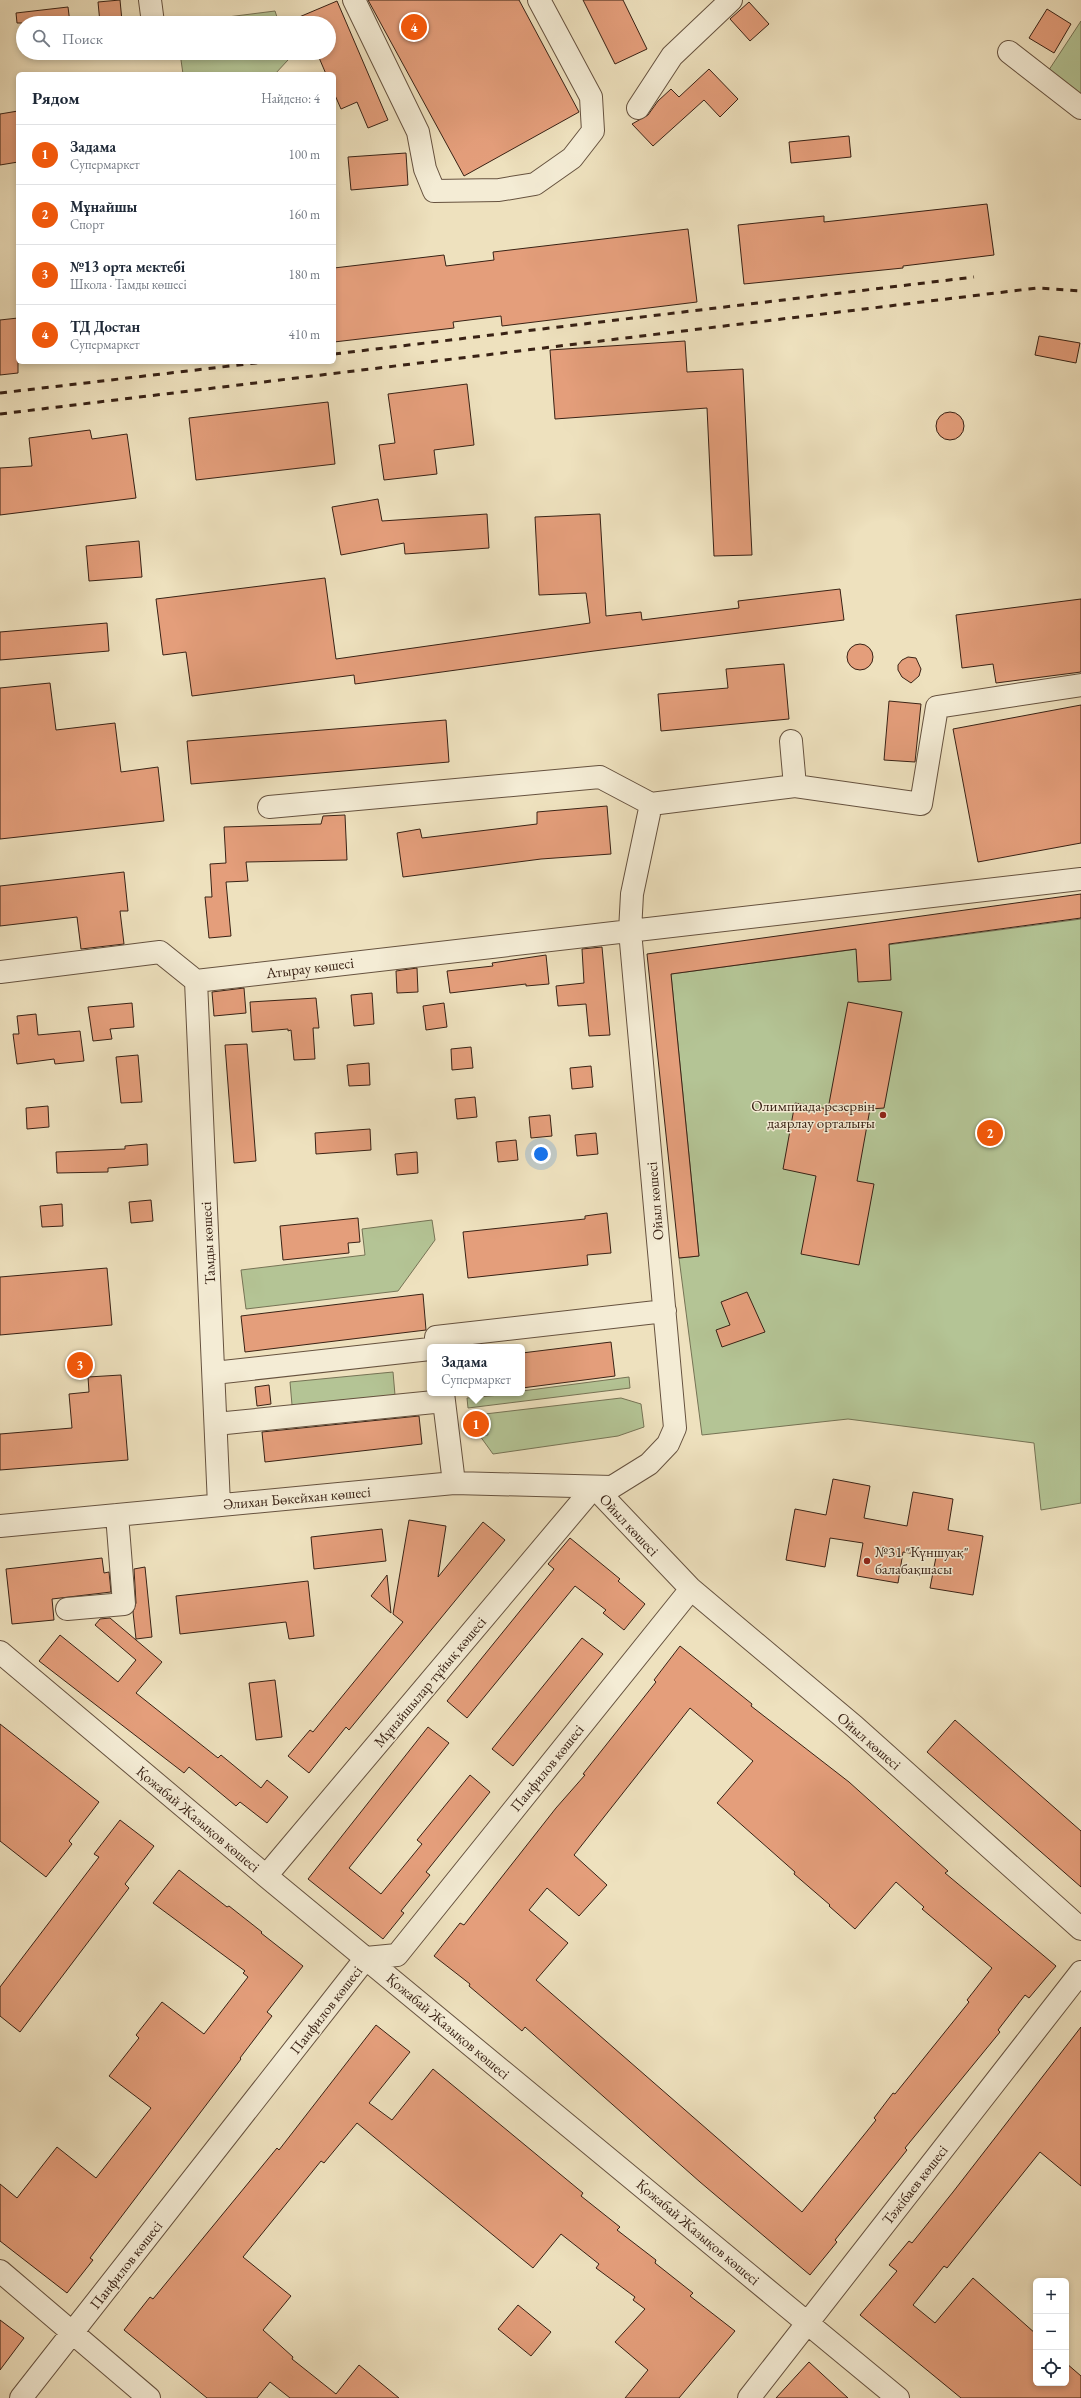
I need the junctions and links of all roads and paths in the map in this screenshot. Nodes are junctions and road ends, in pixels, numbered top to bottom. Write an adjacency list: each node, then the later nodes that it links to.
1 (150, 0): 5 (street)
2 (354, 0): 3 (street)
3 (539, 0)
4 (731, 0): 7 (street)
5 (152, 16)
6 (1009, 52): 8 (street)
7 (638, 108)
8 (1081, 108)
9 (1081, 685): 11 (street)
10 (791, 741): 11 (street)
11 (795, 786): 12 (street)
12 (651, 804): 13 (street); 15 (street, Ойыл көшесі)
13 (269, 807)
14 (1081, 879): 15 (street, Атырау көшесі)
15 (630, 932): 17 (street, Атырау көшесі); 18 (street, Ойыл көшесі)
16 (0, 972): 17 (street)
17 (196, 981): 21 (street, Тамды көшесі)
18 (665, 1311): 19 (street); 25 (street, Ойыл көшесі)
19 (437, 1344)
20 (427, 1349): 21 (street)
21 (214, 1373): 23 (street, Тамды көшесі)
22 (443, 1397): 23 (street); 24 (street)
23 (216, 1424): 26 (street, Тамды көшесі)
24 (454, 1483): 25 (street, Әлихан Бөкейхан көшесі); 26 (street, Әлихан Бөкейхан көшесі)
25 (594, 1488): 29 (street, Ойыл көшесі); 32 (street, Мұнайшылар тұйық көшесі)
26 (219, 1505): 27 (street, Әлихан Бөкейхан көшесі)
27 (117, 1515): 28 (street, Әлихан Бөкейхан көшесі); 30 (street)
28 (0, 1526)
29 (691, 1589): 33 (street, Ойыл көшесі); 34 (street, Панфилов көшесі)
30 (66, 1609)
31 (0, 1652): 32 (street, Қожабай Жазықов көшесі)
32 (266, 1876): 34 (street, Қожабай Жазықов көшесі)
33 (1081, 1929)
34 (366, 1958): 37 (street, Қожабай Жазықов көшесі); 38 (street, Панфилов көшесі)
35 (1081, 1972): 37 (street, Тәжібаев көшесі)
36 (0, 2271): 38 (street)
37 (808, 2323): 41 (street, Тәжібаев көшесі); 42 (street, Қожабай Жазықов көшесі)
38 (73, 2332): 39 (street, Панфилов көшесі); 40 (street)
39 (21, 2398)
40 (149, 2398)
41 (749, 2398)
42 (898, 2398)

